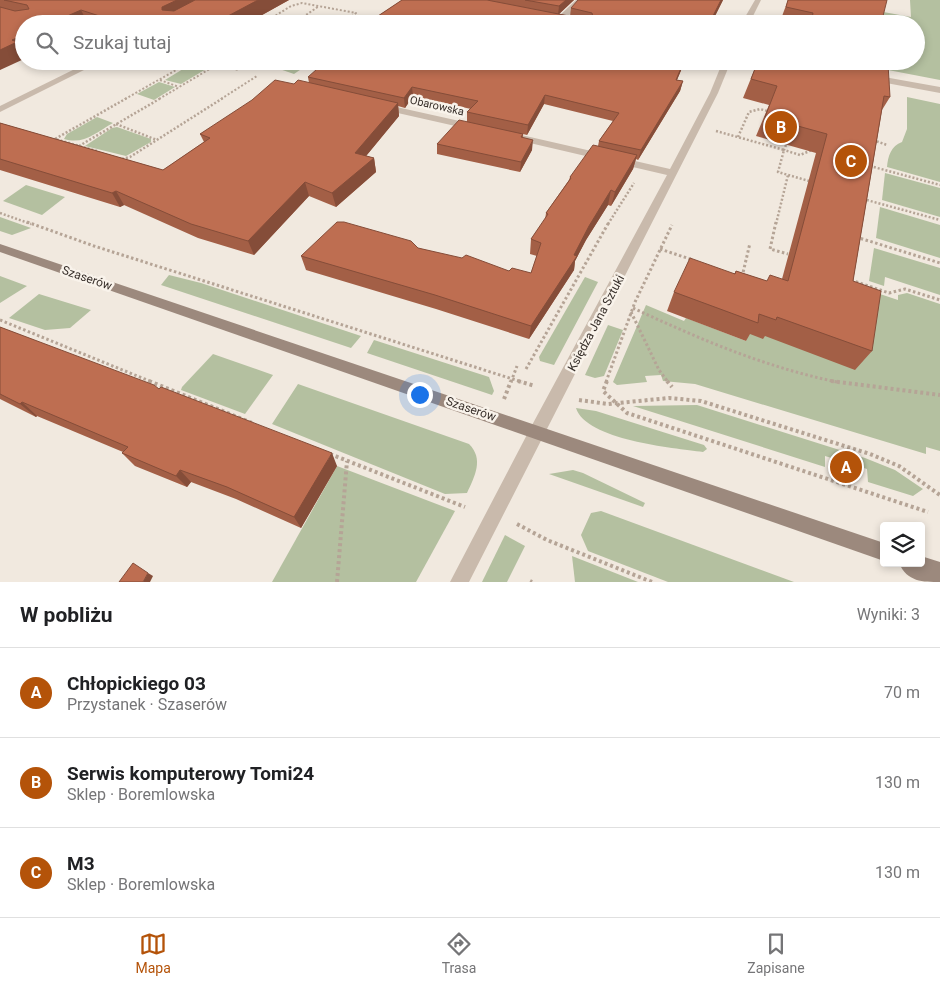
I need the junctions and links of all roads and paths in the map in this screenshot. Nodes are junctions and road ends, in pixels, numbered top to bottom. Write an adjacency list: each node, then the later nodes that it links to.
1 (580, 0): 7 (street)
2 (758, 0): 8 (street)
3 (320, 5): 4 (path); 5 (path); 6 (path)
4 (276, 15)
5 (306, 15)
6 (354, 15)
7 (565, 15)
8 (750, 15)
9 (80, 70): 21 (street)
10 (176, 70): 17 (path)
11 (207, 70): 18 (path)
12 (723, 70): 40 (street, Księdza Jana Sztuki)
13 (743, 70): 15 (path)
14 (257, 76): 30 (path)
15 (740, 76)
16 (862, 76): 19 (street)
17 (159, 80): 18 (path); 34 (path)
18 (179, 87): 24 (path)
19 (940, 90)
20 (369, 104): 25 (street, Obarowska)
21 (0, 109)
22 (771, 112): 29 (path)
23 (719, 123): 28 (path)
24 (115, 124): 30 (path); 34 (path)
25 (484, 130)
26 (723, 133): 29 (path)
27 (503, 134): 40 (street)
28 (712, 138)
29 (739, 138): 36 (path)
30 (158, 140): 38 (path)
31 (870, 140): 33 (path)
32 (786, 145): 36 (path)
33 (886, 145)
34 (78, 146): 37 (path)
35 (817, 149): 36 (path)
36 (784, 150): 41 (path)
37 (106, 154)
38 (115, 156)
39 (865, 165): 44 (path)
40 (673, 173): 67 (street, Księdza Jana Sztuki)
41 (788, 175): 43 (path); 53 (path)
42 (635, 181): 64 (path)
43 (808, 181)
44 (940, 185)
45 (858, 197): 48 (path)
46 (0, 213): 65 (path)
47 (674, 220): 52 (path)
48 (940, 220)
49 (851, 235): 55 (path)
50 (750, 243): 57 (path)
51 (0, 248): 72 (street, Szaserów)
52 (660, 249): 54 (path); 61 (path)
53 (788, 254)
54 (700, 263)
55 (940, 263)
56 (734, 274): 57 (path)
57 (742, 278): 59 (path)
58 (843, 278): 60 (path)
59 (751, 280)
60 (940, 300)
61 (632, 310): 66 (path); 68 (path); 70 (path)
62 (0, 320): 71 (path)
63 (517, 366): 65 (path)
64 (526, 369)
65 (511, 378): 67 (path); 69 (path)
66 (672, 387)
67 (558, 393): 70 (path); 72 (street, Księdza Jana Sztuki)
68 (940, 395)
69 (502, 402)
70 (615, 403): 75 (path); 77 (path)
71 (255, 424)
72 (536, 432): 79 (street, Szaserów); 84 (street, Księdza Jana Sztuki)
73 (329, 453): 74 (path)
74 (347, 460): 76 (path); 83 (path)
75 (940, 495)
76 (465, 507)
77 (928, 512)
78 (512, 520): 85 (path)
79 (880, 551)
80 (925, 566): 82 (street)
81 (913, 567): 86 (street)
82 (940, 571)
83 (337, 582)
84 (460, 582)
85 (652, 582)
86 (932, 582)

